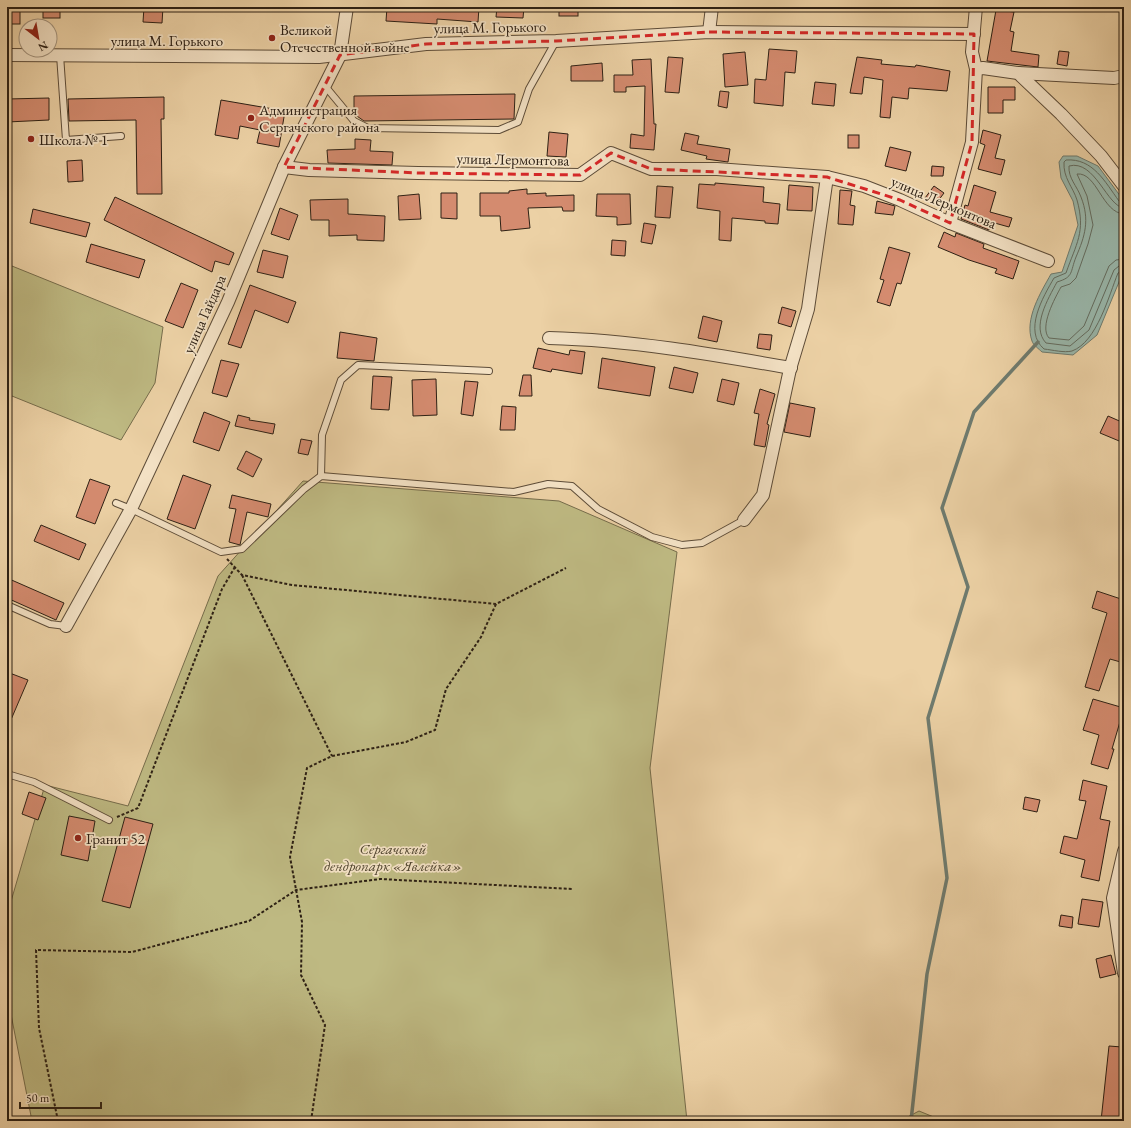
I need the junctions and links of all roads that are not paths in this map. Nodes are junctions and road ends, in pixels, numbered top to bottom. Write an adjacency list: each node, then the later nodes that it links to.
1 (347, 7): 9 (street, улица Гайдара)
2 (712, 7): 4 (street)
3 (976, 7): 5 (street)
4 (709, 32): 5 (street, улица М. Горького); 6 (street, улица М. Горького)
5 (974, 34): 10 (street)
6 (556, 41): 9 (street, улица М. Горького); 13 (lane)
7 (7, 54): 8 (street, улица М. Горького)
8 (60, 55): 9 (street, улица М. Горького); 14 (lane)
9 (340, 55): 13 (street, улица Гайдара)
10 (976, 69): 11 (street); 18 (street)
11 (1018, 73): 12 (street); 17 (street)
12 (1124, 76)
13 (325, 86): 15 (street, улица Гайдара)
14 (121, 136)
15 (284, 167): 16 (street, улица Лермонтова); 25 (street, улица Гайдара)
16 (827, 177): 18 (street, улица Лермонтова); 21 (street)
17 (1124, 186)
18 (950, 223): 19 (street, улица Лермонтова)
19 (1048, 261)
20 (549, 338): 21 (street)
21 (791, 368): 26 (street)
22 (489, 371): 23 (lane)
23 (322, 476): 25 (lane); 26 (lane)
24 (116, 503): 25 (lane)
25 (131, 509): 28 (street, улица Гайдара)
26 (744, 520)
27 (7, 605): 28 (lane)
28 (66, 626)
29 (7, 774): 30 (lane)
30 (109, 820)
31 (1124, 851): 32 (street)
32 (1124, 973)

